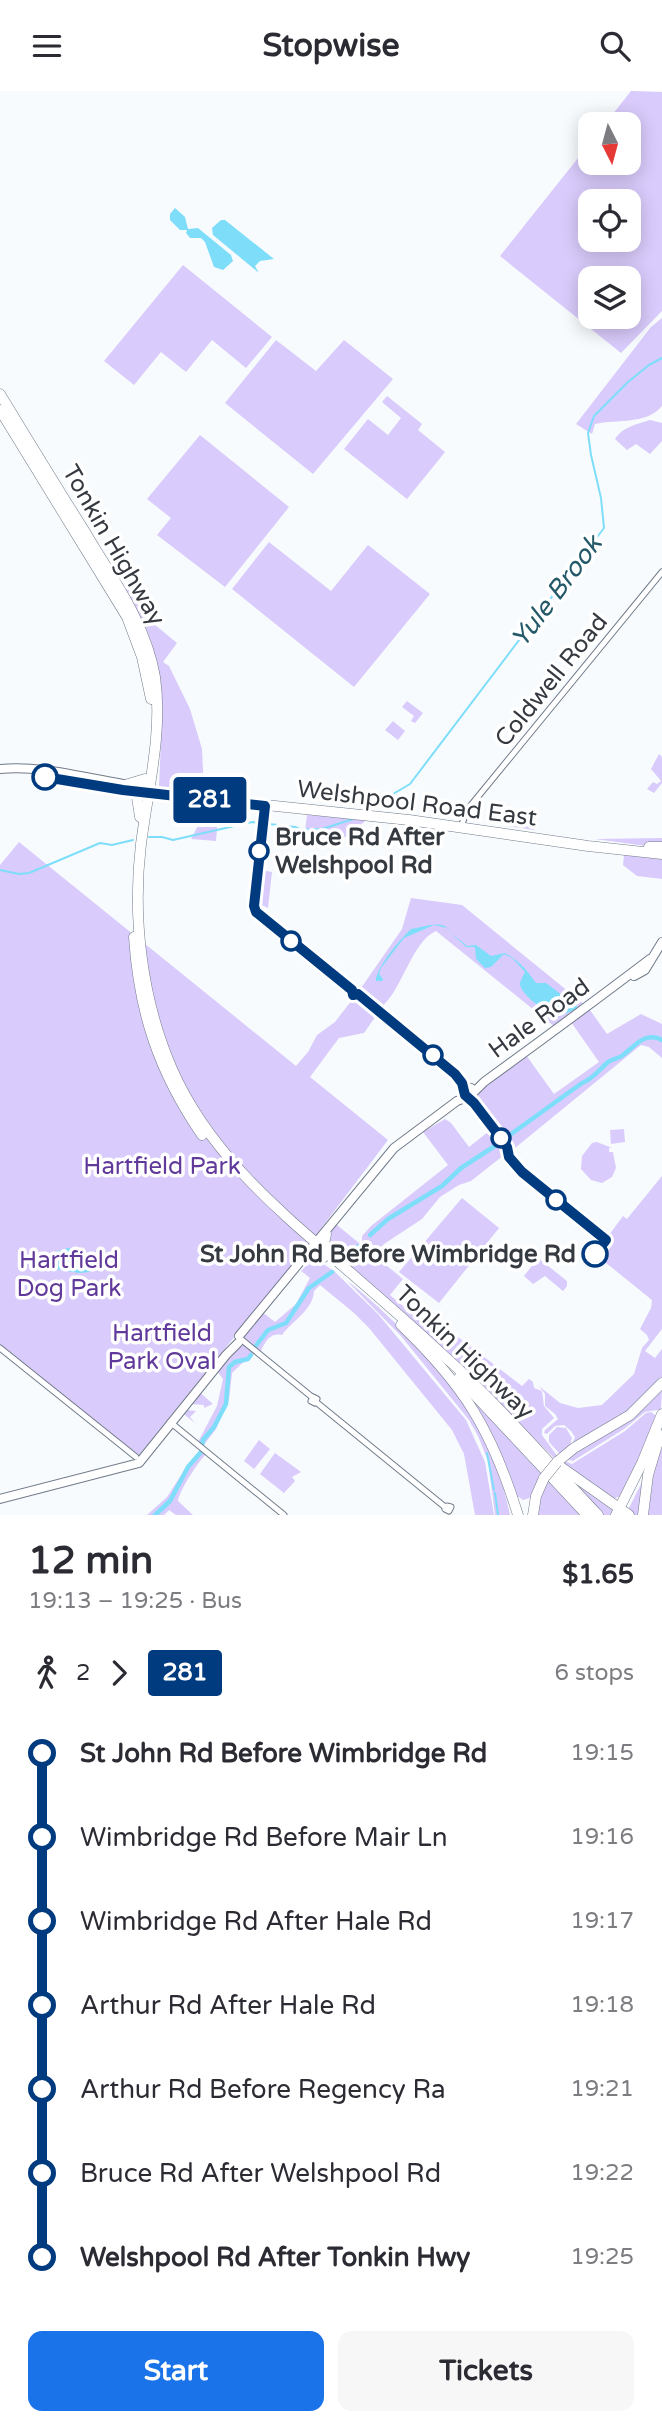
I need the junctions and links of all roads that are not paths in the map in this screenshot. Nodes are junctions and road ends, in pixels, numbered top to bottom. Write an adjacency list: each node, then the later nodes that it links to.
1 (0, 394): 7 (highway, Tonkin Highway)
2 (0, 410): 7 (highway, Tonkin Highway)
3 (662, 572): 8 (street, Coldwell Road)
4 (0, 769): 6 (main road)
5 (0, 775): 7 (main road, Welshpool Road East)
6 (125, 785): 7 (highway)
7 (149, 790): 8 (highway, Welshpool Road East); 12 (highway, Tonkin Highway); 12 (highway, Tonkin Highway)
8 (463, 825): 9 (highway, Welshpool Road East); 10 (highway, Welshpool Road East)
9 (662, 848)
10 (662, 854)
11 (662, 942): 12 (main road, Hale Road)
12 (321, 1247): 13 (highway, Tonkin Highway); 14 (main road, Hale Road); 17 (highway, Tonkin Highway)
13 (378, 1303): 19 (highway); 32 (highway, Tonkin Highway)
14 (240, 1340): 20 (main road, Hale Road); 26 (street)
15 (0, 1348): 22 (street)
16 (662, 1383): 31 (highway, bridge)
17 (500, 1412): 23 (highway); 33 (highway, Tonkin Highway)
18 (662, 1414): 24 (highway)
19 (479, 1418): 29 (highway); 30 (highway)
20 (171, 1423): 22 (main road, Hale Road); 28 (street)
21 (662, 1430): 27 (highway); 34 (highway)
22 (134, 1460): 25 (main road)
23 (606, 1498): 24 (highway); 27 (highway)
24 (625, 1498): 27 (highway)
25 (0, 1499)
26 (449, 1509)
27 (622, 1513)
28 (285, 1515)
29 (512, 1515)
30 (518, 1515)
31 (533, 1515)
32 (587, 1515)
33 (597, 1515)
34 (643, 1515)

